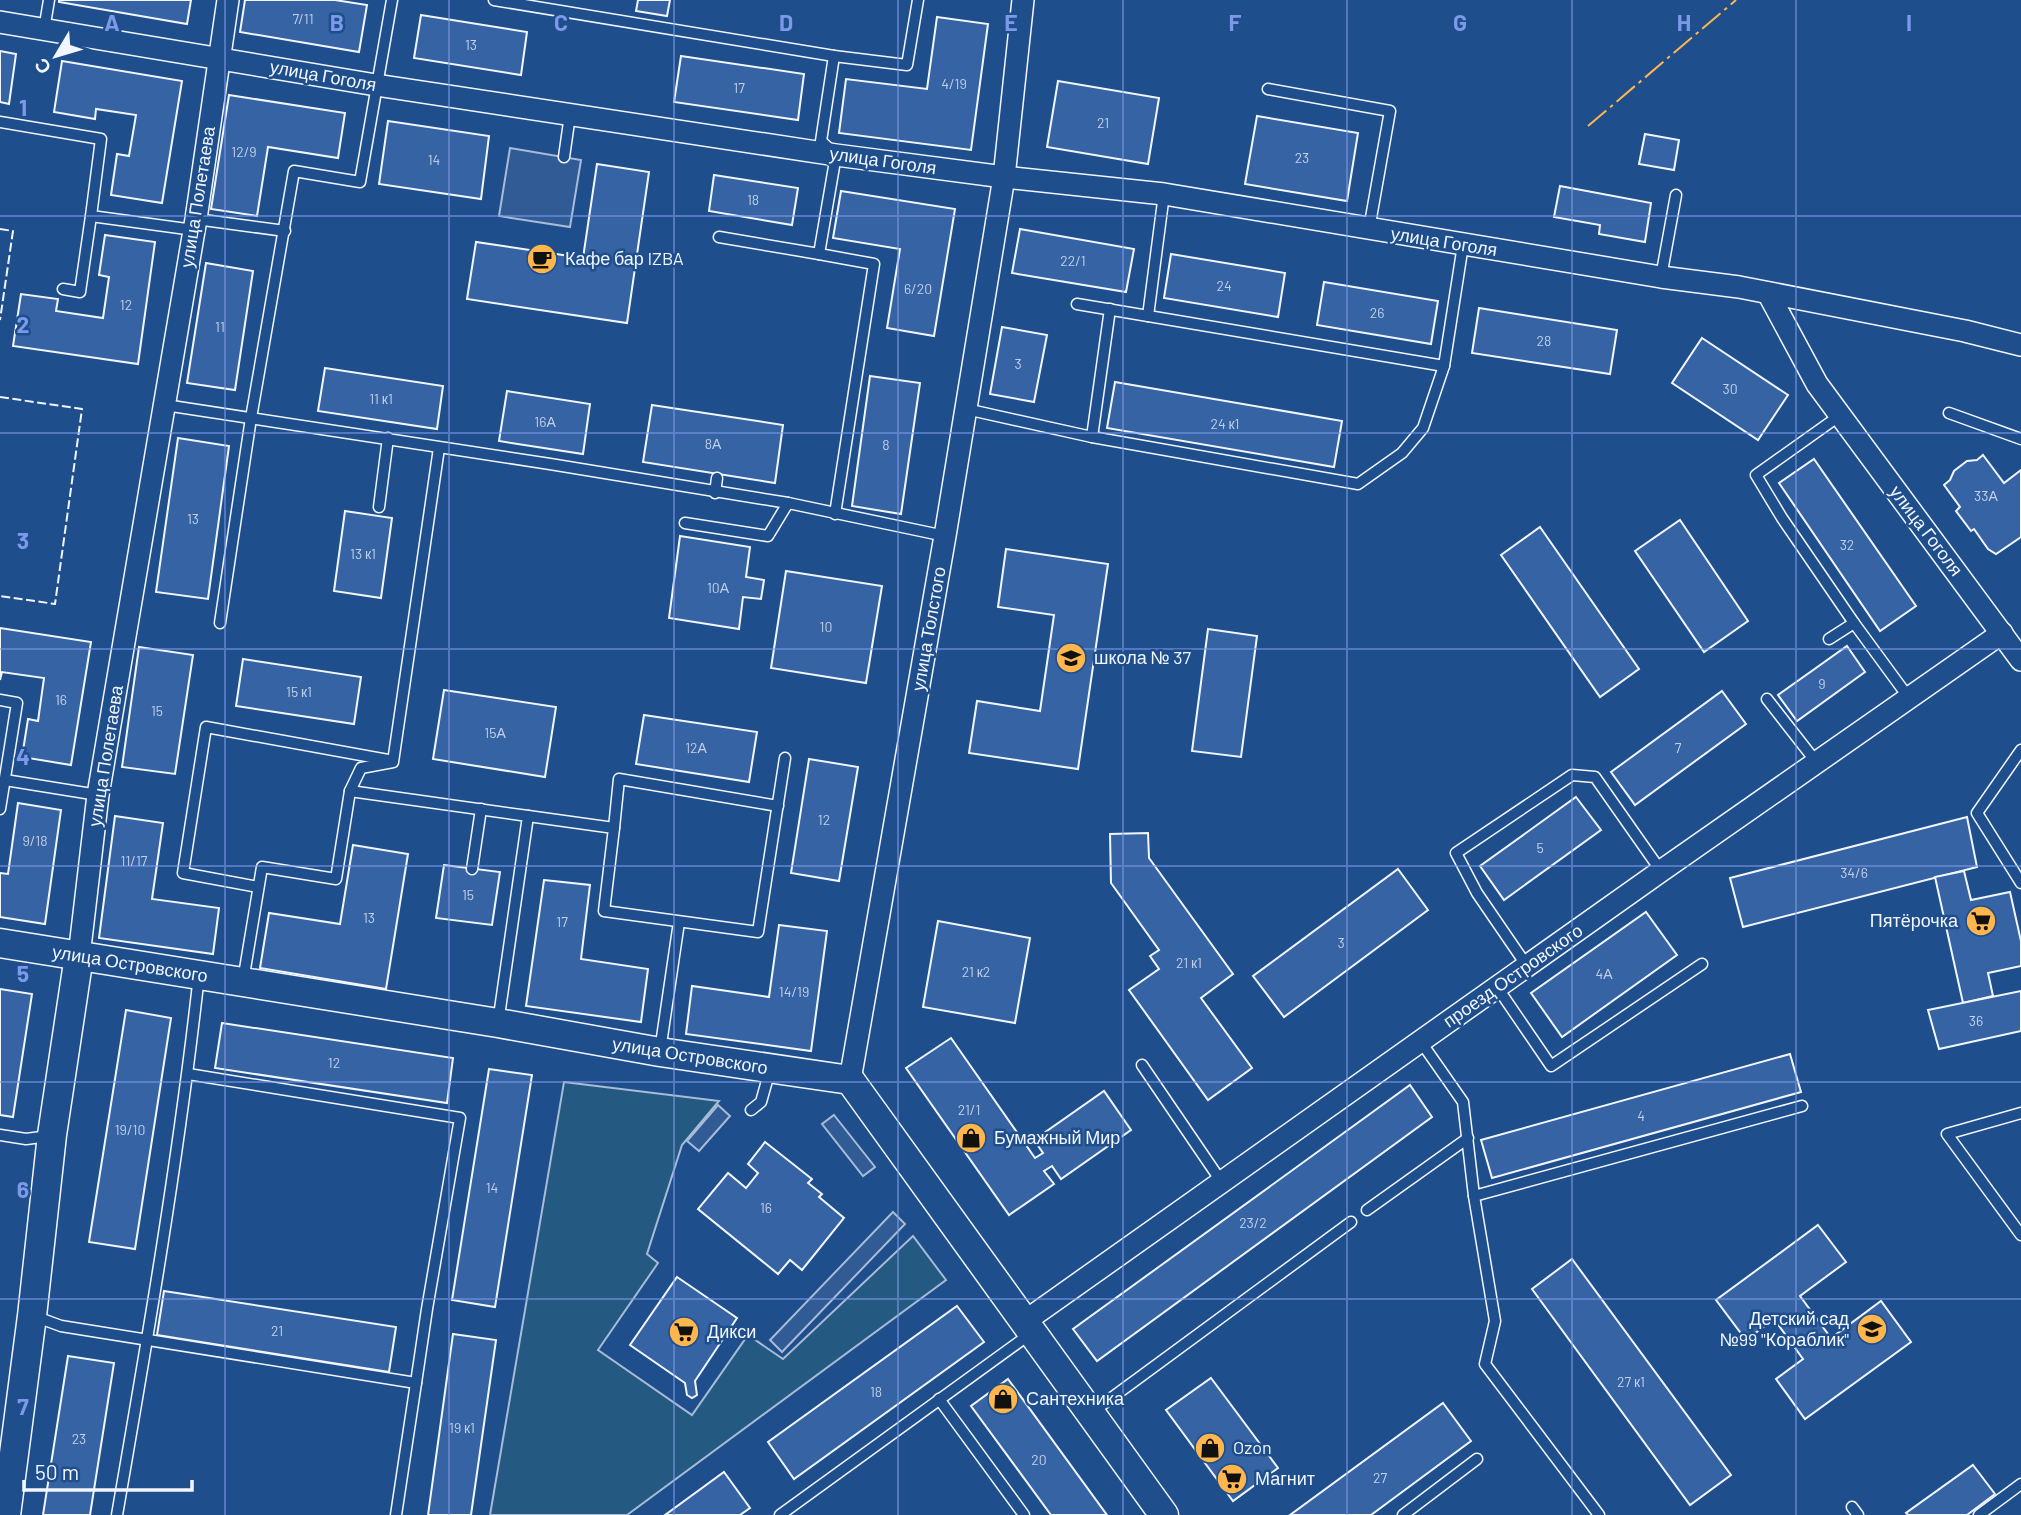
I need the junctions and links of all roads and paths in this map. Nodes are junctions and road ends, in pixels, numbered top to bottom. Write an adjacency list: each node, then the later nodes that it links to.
1 (50, 0): 8 (lane)
2 (228, 0): 10 (street, улица Полетаева)
3 (392, 0): 11 (lane)
4 (494, 0): 9 (lane)
5 (918, 0): 9 (lane)
6 (1023, 0): 17 (street, улица Толстого)
7 (0, 22): 8 (street, улица Гоголя)
8 (44, 30): 10 (street, улица Гоголя)
9 (834, 56): 15 (lane)
10 (219, 58): 11 (street, улица Гоголя); 21 (street, улица Полетаева)
11 (376, 85): 13 (street, улица Гоголя); 23 (lane)
12 (1268, 89): 22 (lane)
13 (570, 115): 15 (street, улица Гоголя); 16 (lane)
14 (0, 121): 20 (lane)
15 (836, 155): 17 (street, улица Гоголя); 26 (lane)
16 (564, 157)
17 (1004, 177): 18 (street, улица Гоголя); 36 (street, улица Толстого)
18 (1164, 194): 22 (street, улица Гоголя); 32 (lane)
19 (1676, 195): 27 (lane)
20 (91, 216): 21 (lane); 28 (lane)
21 (195, 225): 23 (lane); 35 (street, улица Полетаева)
22 (1369, 229): 25 (street, улица Гоголя)
23 (285, 231): 39 (lane)
24 (719, 237): 26 (lane)
25 (1463, 244): 27 (street, улица Гоголя); 34 (lane)
26 (819, 254): 48 (lane)
27 (1661, 277): 29 (street, улица Гоголя)
28 (63, 289)
29 (1768, 293): 33 (street, улица Гоголя); 38 (street, улица Гоголя)
30 (1077, 304): 31 (lane)
31 (1110, 309): 32 (lane); 40 (lane)
32 (1149, 316): 34 (lane)
33 (2021, 345)
34 (1444, 366): 40 (lane)
35 (165, 405): 39 (lane); 65 (street, улица Полетаева)
36 (966, 409): 40 (lane); 50 (street, улица Толстого)
37 (1949, 413): 42 (lane)
38 (1839, 416): 52 (lane); 53 (street, улица Гоголя)
39 (251, 418): 41 (lane); 51 (lane)
40 (1091, 437)
41 (388, 438): 43 (lane); 47 (lane)
42 (2021, 439)
43 (439, 448): 45 (lane); 61 (lane)
44 (717, 478): 45 (lane)
45 (715, 493): 46 (lane)
46 (788, 503): 48 (lane); 49 (lane)
47 (379, 507)
48 (835, 514): 50 (lane)
49 (684, 523)
50 (945, 536): 89 (street, улица Толстого)
51 (220, 623)
52 (1854, 623): 54 (lane); 56 (lane)
53 (2003, 633): 55 (street, улица Гоголя); 56 (street, проезд Островского)
54 (1829, 639)
55 (2021, 660)
56 (1909, 698): 62 (street, проезд Островского)
57 (1767, 699): 62 (lane)
58 (0, 701): 63 (lane)
59 (2021, 750): 73 (lane)
60 (785, 758): 66 (lane)
61 (393, 762): 64 (lane); 74 (lane)
62 (1817, 763): 72 (street, проезд Островского)
63 (5, 780): 65 (lane); 67 (lane)
64 (350, 791): 68 (lane); 74 (lane)
65 (98, 794): 77 (street, улица Полетаева)
66 (778, 806): 70 (lane); 75 (lane)
67 (0, 808)
68 (481, 809): 69 (lane); 71 (lane)
69 (528, 816): 70 (lane); 83 (lane)
70 (614, 828): 75 (lane)
71 (472, 869)
72 (1661, 871): 79 (street, проезд Островского); 79 (lane)
73 (2021, 883)
74 (258, 887): 81 (lane)
75 (679, 922): 85 (lane)
76 (0, 943): 77 (street, улица Островского)
77 (79, 956): 80 (street, улица Островского); 94 (street, улица Полетаева)
78 (1702, 964): 82 (lane)
79 (1527, 966): 82 (street, проезд Островского)
80 (199, 974): 81 (street, улица Островского); 88 (lane)
81 (243, 981): 83 (street, улица Островского)
82 (1497, 987): 84 (street, проезд Островского)
83 (498, 1023): 85 (street, улица Островского)
84 (1421, 1042): 95 (lane); 96 (street, проезд Островского)
85 (660, 1052): 87 (street, улица Островского)
86 (1142, 1065): 96 (lane)
87 (771, 1069): 89 (street, улица Островского); 91 (lane)
88 (188, 1074): 103 (lane); 104 (lane)
89 (850, 1080): 102 (street)
90 (1802, 1106): 97 (lane)
91 (751, 1110)
92 (2021, 1113): 100 (lane)
93 (0, 1135): 94 (lane)
94 (52, 1135): 101 (street, улица Полетаева)
95 (1468, 1138): 97 (lane); 98 (lane)
96 (1222, 1181): 102 (street, проезд Островского)
97 (1474, 1196): 116 (lane)
98 (1367, 1210)
99 (1351, 1222): 106 (lane)
100 (2021, 1235)
101 (33, 1316): 103 (lane); 109 (street, улица Полетаева)
102 (1028, 1327): 105 (lane); 106 (street)
103 (148, 1339): 104 (lane); 110 (lane)
104 (416, 1383): 111 (lane)
105 (939, 1399): 112 (lane); 113 (lane)
106 (1090, 1413): 114 (street)
107 (1477, 1460): 115 (lane)
108 (2021, 1484): 117 (lane)
109 (5, 1515)
110 (117, 1515)
111 (396, 1515)
112 (780, 1515)
113 (1024, 1515)
114 (1164, 1515)
115 (1403, 1515)
116 (1599, 1515)
117 (1979, 1515)

